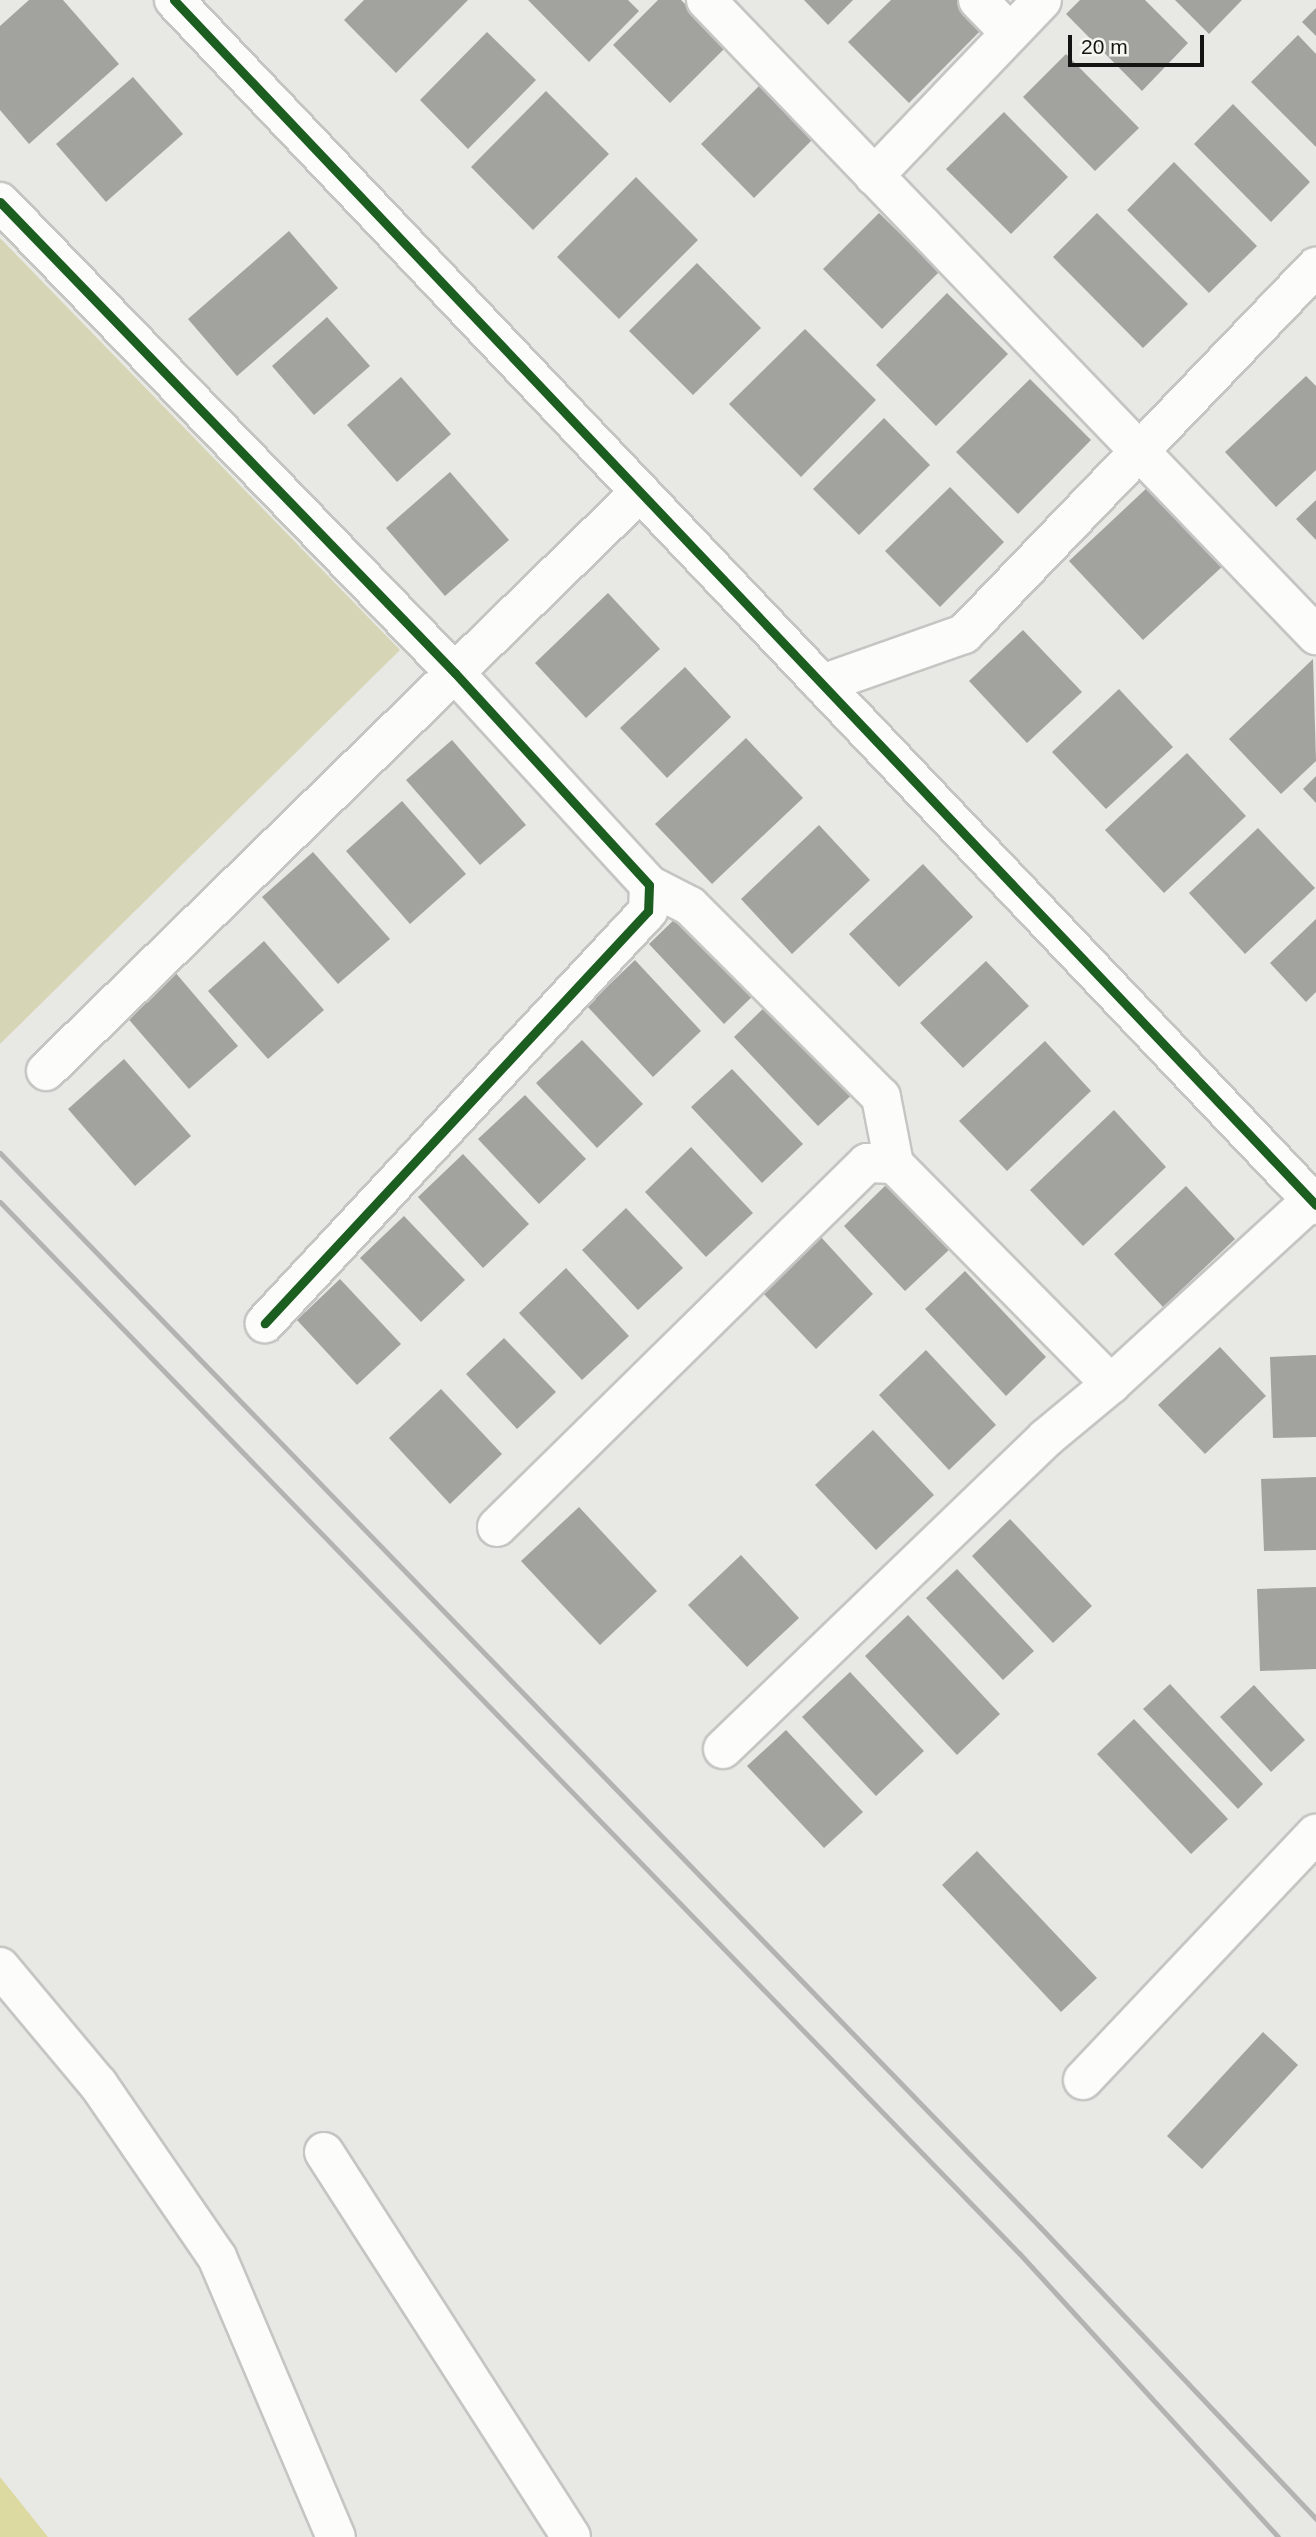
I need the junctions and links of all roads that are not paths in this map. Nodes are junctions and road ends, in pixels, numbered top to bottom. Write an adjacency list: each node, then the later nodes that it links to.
1 (174, 0): 10 (street)
2 (706, 0): 6 (street)
3 (978, 0): 5 (street)
4 (1042, 0): 5 (street)
5 (1010, 33): 6 (street)
6 (874, 176): 9 (street)
7 (0, 202): 12 (street)
8 (1316, 267): 9 (street)
9 (1140, 453): 11 (street); 13 (street)
10 (640, 492): 12 (street); 13 (street)
11 (1316, 635)
12 (455, 673): 14 (street); 15 (street)
13 (822, 684): 17 (street)
14 (649, 885): 16 (street); 18 (street)
15 (46, 1070)
16 (894, 1164): 19 (street); 20 (street)
17 (1315, 1200): 19 (street)
18 (265, 1323)
19 (1111, 1384): 21 (street)
20 (497, 1527)
21 (723, 1749)
22 (1316, 1834): 24 (street)
23 (0, 1967): 26 (street)
24 (1083, 2080)
25 (324, 2152): 27 (street)
26 (336, 2537)
27 (571, 2537)

